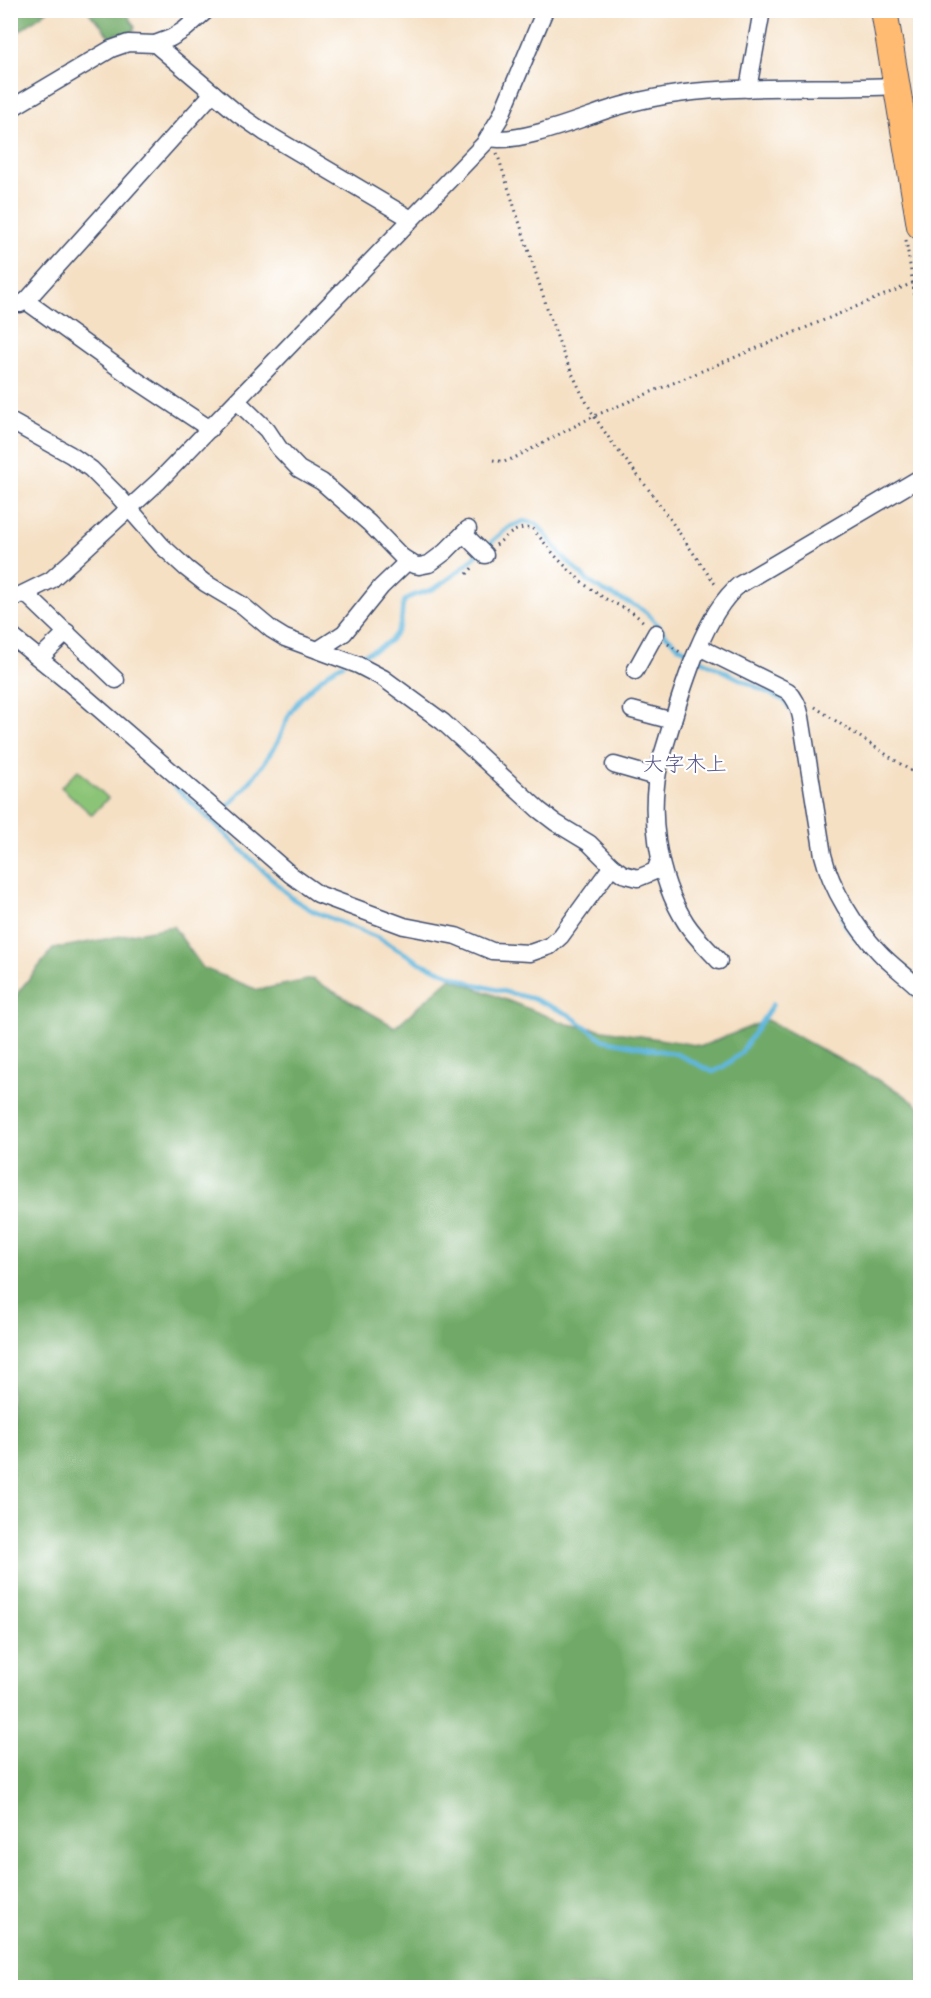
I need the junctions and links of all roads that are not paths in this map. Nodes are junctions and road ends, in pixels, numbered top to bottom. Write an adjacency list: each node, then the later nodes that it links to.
1 (207, 10): 5 (street)
2 (545, 10): 12 (street)
3 (762, 10): 8 (street)
4 (884, 10): 6 (highway)
5 (155, 44): 7 (street); 9 (street)
6 (897, 86): 8 (street); 14 (highway)
7 (49, 87): 10 (street); 11 (street)
8 (748, 89): 12 (street)
9 (213, 93): 13 (street); 15 (street)
10 (10, 96)
11 (10, 109)
12 (491, 138): 13 (street)
13 (411, 219): 16 (street)
14 (921, 226)
15 (18, 301): 18 (street)
16 (237, 401): 18 (street); 22 (street)
17 (10, 421): 20 (street)
18 (210, 429): 20 (street)
19 (921, 478): 28 (street)
20 (128, 508): 23 (street); 27 (street)
21 (485, 555): 22 (street)
22 (408, 561): 27 (street)
23 (18, 597): 24 (street)
24 (67, 632): 29 (street); 31 (street)
25 (657, 633): 30 (street)
26 (10, 635): 29 (street)
27 (318, 650): 37 (street)
28 (696, 654): 33 (street); 39 (street)
29 (40, 658): 37 (street)
30 (635, 670)
31 (116, 680)
32 (632, 710): 33 (street)
33 (673, 721): 35 (street)
34 (614, 765): 35 (street)
35 (656, 777): 36 (street)
36 (660, 861): 37 (street); 38 (street)
37 (612, 866)
38 (720, 961)
39 (921, 989)

